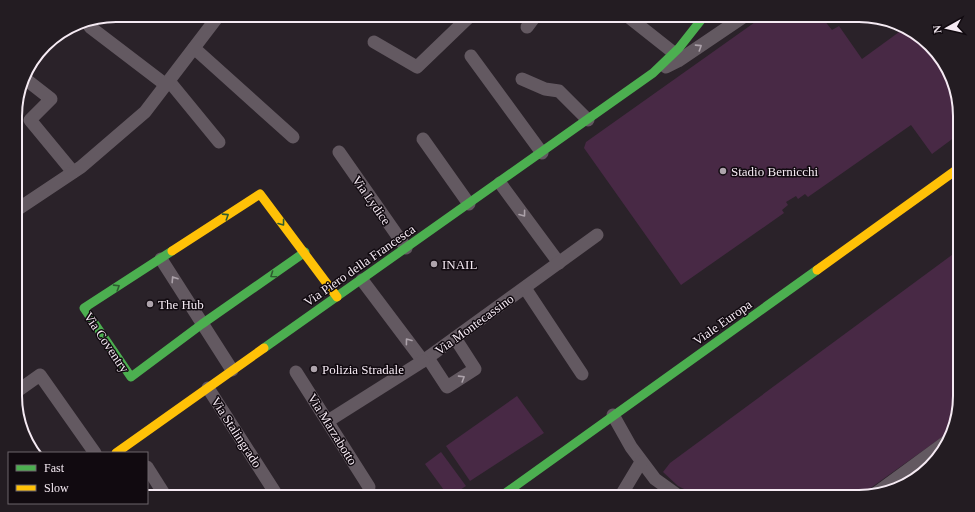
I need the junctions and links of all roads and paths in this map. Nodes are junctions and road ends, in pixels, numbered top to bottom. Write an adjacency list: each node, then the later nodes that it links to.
1 (213, 22): 10 (street)
2 (464, 22): 9 (street)
3 (531, 22): 8 (street)
4 (635, 22): 11 (street)
5 (699, 22): 11 (main road, Via Piero della Francesca)
6 (736, 22): 13 (street, one-way to 6)
7 (90, 27): 16 (street)
8 (527, 27)
9 (374, 42)
10 (194, 48): 16 (street); 18 (street)
11 (674, 53): 13 (main road, Via Piero della Francesca)
12 (471, 56): 22 (street)
13 (653, 73): 17 (main road, Via Piero della Francesca)
14 (522, 79): 17 (street)
15 (28, 81): 23 (street)
16 (168, 83): 20 (street); 23 (street)
17 (588, 120): 22 (main road, Via Piero della Francesca)
18 (293, 137)
19 (423, 139): 26 (street)
20 (219, 142)
21 (339, 152): 29 (street, Via Lydice)
22 (542, 153): 25 (main road, Via Piero della Francesca)
23 (73, 172): 27 (street)
24 (953, 172): 44 (main road, Viale Europa)
25 (500, 183): 26 (main road, Via Piero della Francesca); 32 (street, one-way to 32)
26 (469, 204): 29 (main road, Via Piero della Francesca)
27 (22, 207)
28 (597, 235): 32 (street, Via Montecassino)
29 (406, 248): 33 (main road, Via Piero della Francesca)
30 (305, 252): 31 (main road, Via Coventry, one-way to 30); 35 (main road, Via Coventry); 36 (main road, Via Coventry, one-way to 36)
31 (161, 259): 36 (street, one-way to 31); 36 (main road, Via Coventry, one-way to 31)
32 (559, 263): 34 (street, Via Montecassino)
33 (362, 280): 35 (main road, Via Piero della Francesca); 38 (street, Via Montecassino, one-way to 33)
34 (525, 288): 37 (street, Via Montecassino); 41 (street, Via Montecassino)
35 (337, 297): 39 (main road, Via Piero della Francesca)
36 (202, 324): 39 (street)
37 (455, 338): 38 (street, Via Montecassino); 38 (street, one-way to 37)
38 (426, 360): 45 (street, Via Montecassino)
39 (232, 370): 43 (main road, Via Piero della Francesca)
40 (296, 372): 45 (street, Via Marzabotto)
41 (582, 374)
42 (22, 388): 48 (street)
43 (208, 388): 46 (main road, Via Piero della Francesca); 55 (street, Via Stalingrado)
44 (613, 415): 50 (street); 56 (main road, Viale Europa)
45 (328, 422): 53 (street, Via Marzabotto)
46 (134, 448): 49 (main road, Via Piero della Francesca)
47 (936, 449): 52 (street)
48 (94, 452)
49 (120, 452)
50 (640, 462): 57 (street); 58 (street)
51 (148, 469): 54 (street)
52 (886, 486)
53 (369, 487)
54 (162, 490)
55 (274, 490)
56 (510, 490)
57 (624, 490)
58 (670, 490)

